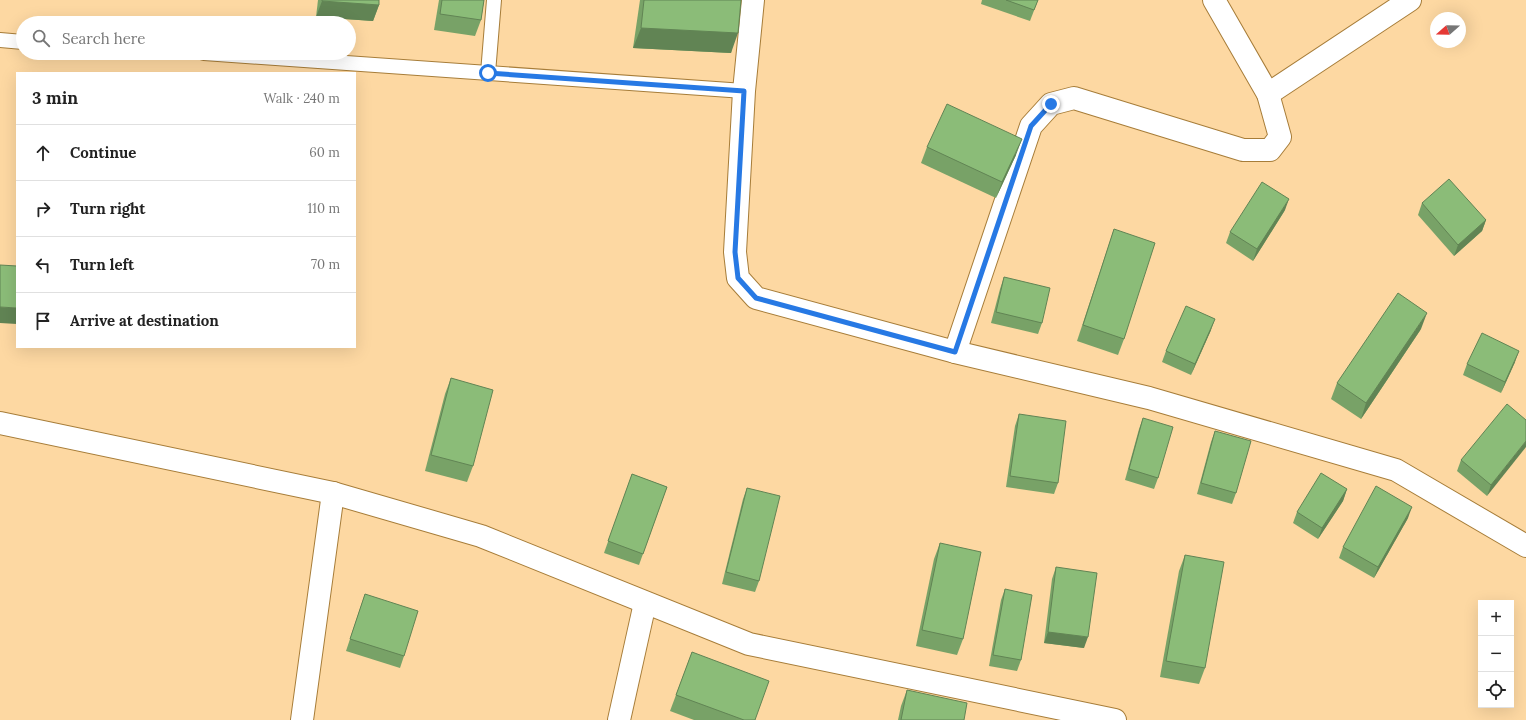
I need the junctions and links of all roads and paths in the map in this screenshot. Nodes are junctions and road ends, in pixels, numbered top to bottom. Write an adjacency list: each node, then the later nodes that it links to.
1 (494, 0): 8 (lane)
2 (753, 0): 9 (street)
3 (1214, 0): 10 (street)
4 (1410, 0): 10 (street)
5 (0, 40): 6 (lane)
6 (16, 41)
7 (303, 60): 8 (lane)
8 (488, 73): 9 (lane)
9 (744, 91): 11 (street)
10 (1268, 94): 11 (street)
11 (955, 352): 14 (street)
12 (0, 422): 13 (street)
13 (333, 493): 15 (street); 16 (street)
14 (1526, 546)
15 (645, 603): 17 (street); 18 (street)
16 (302, 720)
17 (619, 720)
18 (1115, 720)

